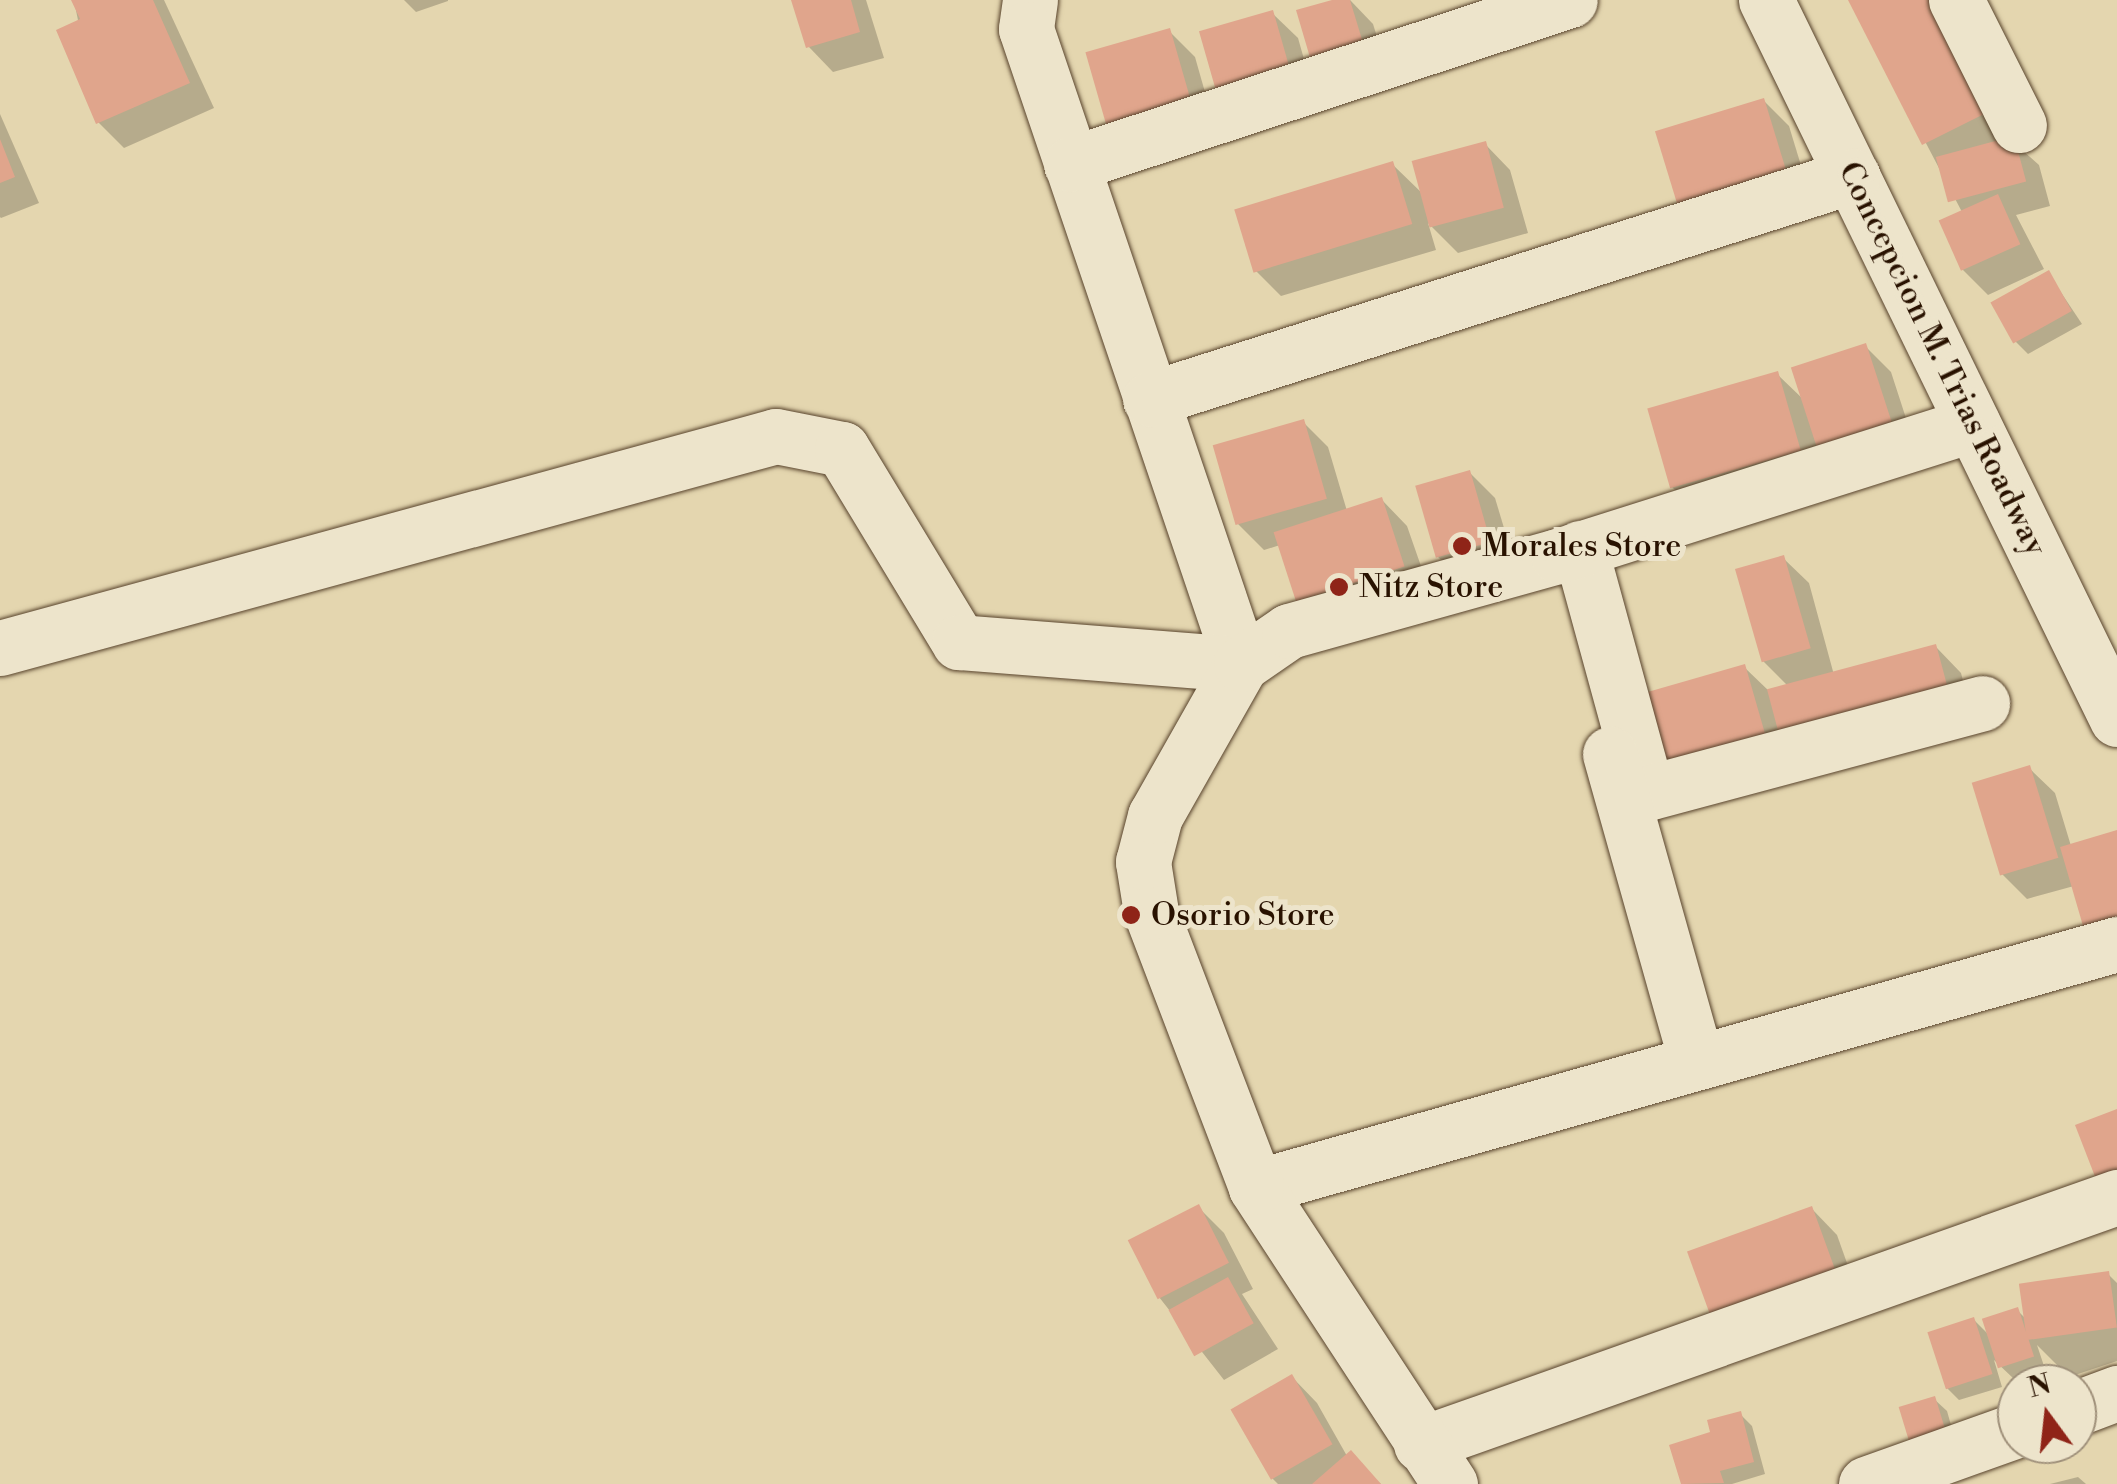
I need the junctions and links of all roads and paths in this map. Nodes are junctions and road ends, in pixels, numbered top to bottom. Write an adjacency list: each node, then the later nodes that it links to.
1 (1030, 0): 6 (street)
2 (1570, 0): 6 (street)
3 (1766, 0): 7 (street, Concepcion M. Trias Roadway)
4 (1956, 0): 5 (street)
5 (2019, 125)
6 (1071, 164): 8 (street)
7 (1852, 176): 8 (street); 9 (street, Concepcion M. Trias Roadway)
8 (1150, 398): 12 (street)
9 (1973, 424): 10 (street); 14 (street, Concepcion M. Trias Roadway)
10 (1569, 552): 12 (street); 13 (street); 16 (street)
11 (0, 648): 12 (street)
12 (1241, 664): 17 (street)
13 (1982, 704)
14 (2117, 719)
15 (2117, 944): 16 (street)
16 (1696, 1059): 17 (street)
17 (1256, 1187): 20 (street)
18 (2117, 1197): 20 (street)
19 (1997, 1437): 21 (street)
20 (1436, 1464)
21 (1866, 1484)

